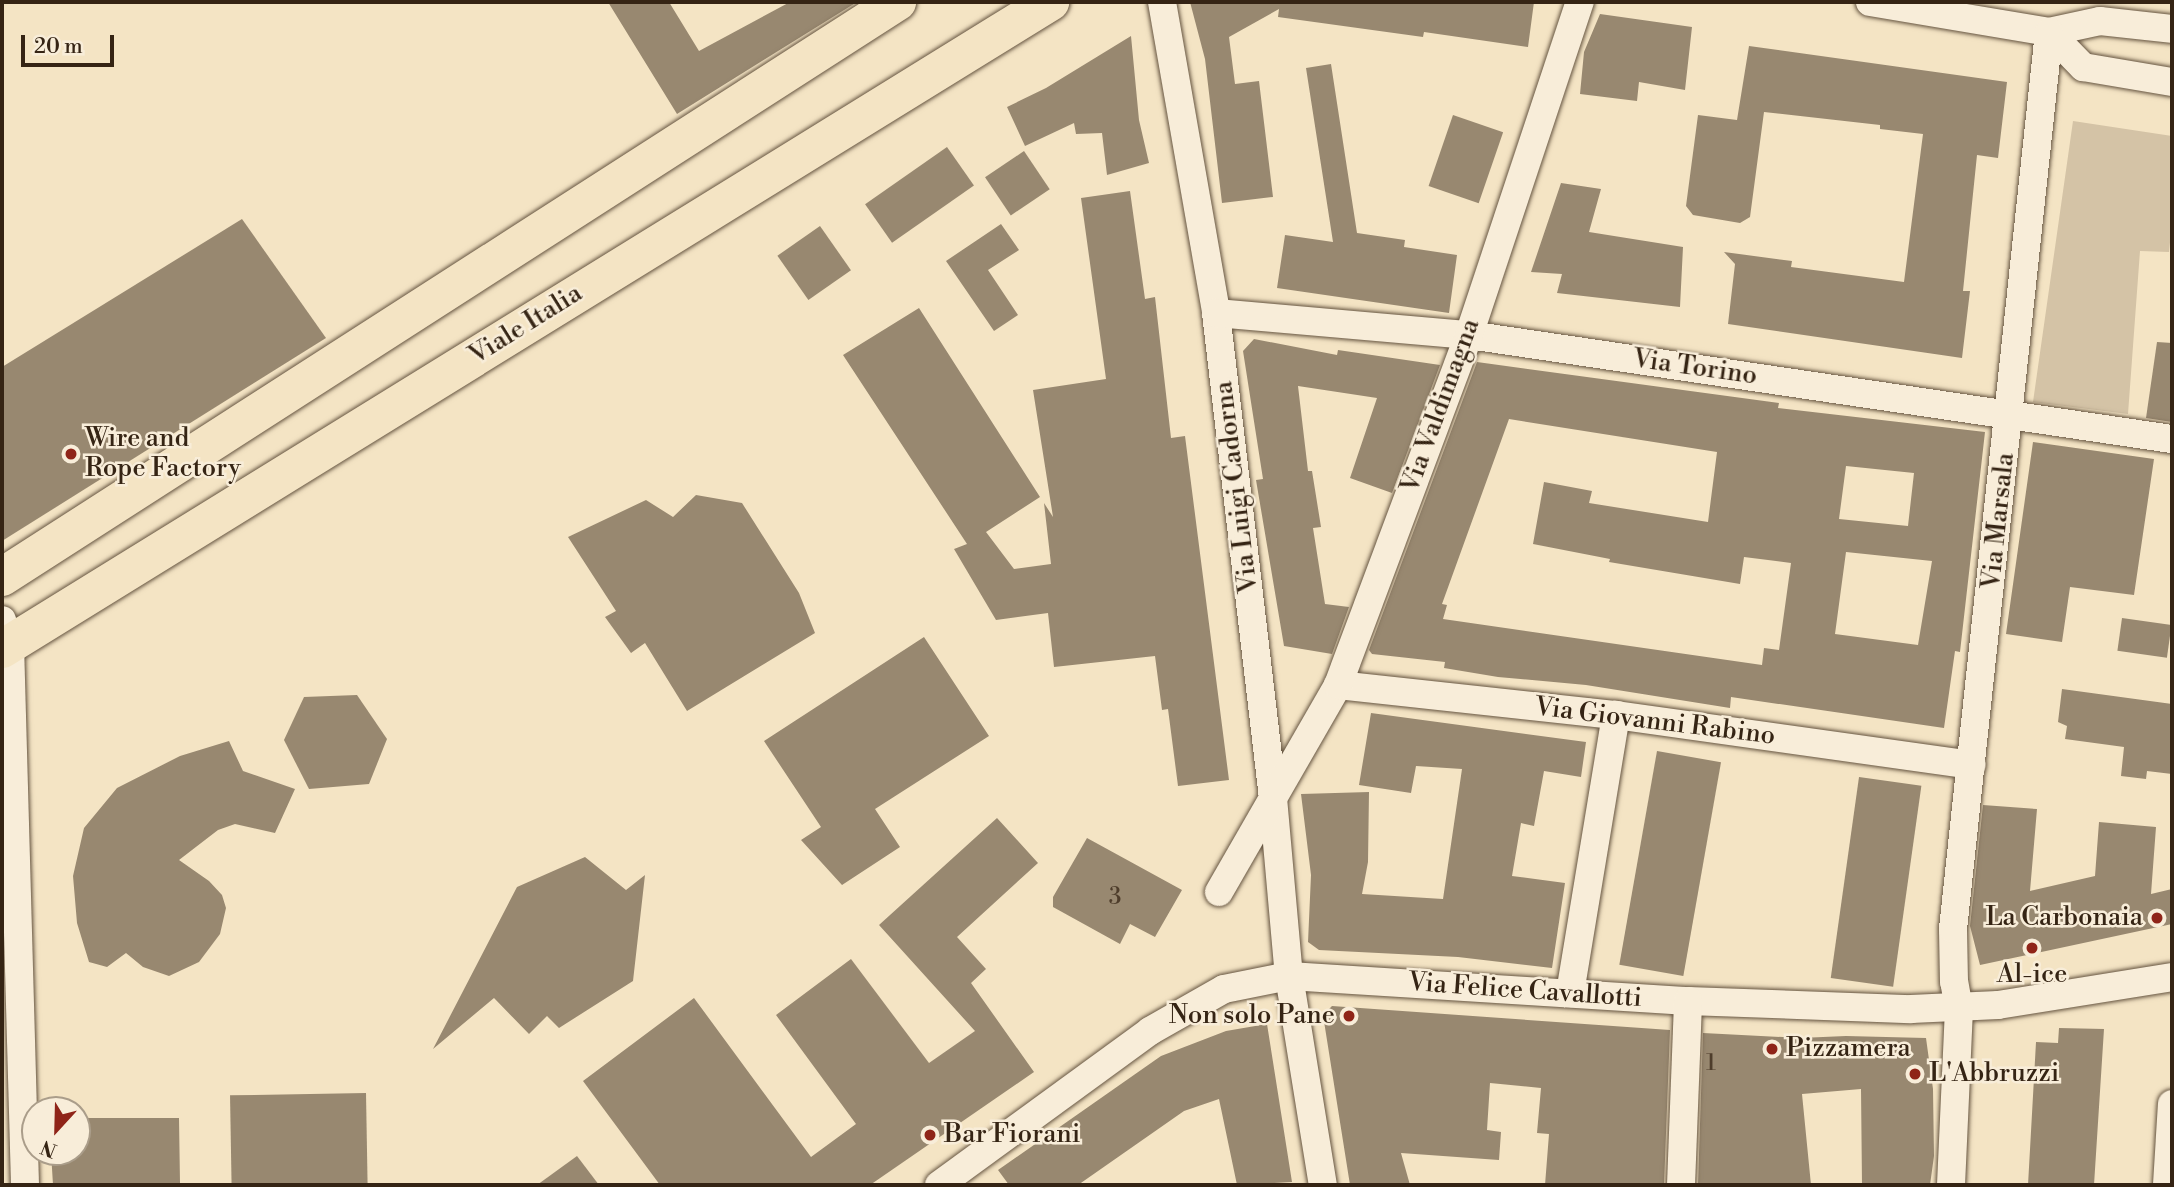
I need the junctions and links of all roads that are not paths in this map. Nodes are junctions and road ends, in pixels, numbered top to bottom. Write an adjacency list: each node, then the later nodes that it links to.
1 (897, 2): 13 (main road)
2 (1050, 2): 14 (main road, Viale Italia)
3 (1162, 2): 9 (street, Via Luigi Cadorna)
4 (1580, 2): 10 (street, Via Valdimagna)
5 (1870, 2): 7 (street)
6 (2172, 29): 7 (street)
7 (2049, 32): 8 (street); 11 (street, Via Marsala)
8 (2172, 82)
9 (1216, 313): 10 (street, Via Torino); 18 (street, Via Luigi Cadorna)
10 (1469, 335): 11 (street, Via Torino); 15 (street, Via Valdimagna)
11 (2011, 412): 12 (street, Via Torino); 17 (street, Via Marsala)
12 (2172, 439)
13 (2, 577)
14 (5, 637): 26 (street)
15 (1338, 685): 16 (street, Via Giovanni Rabino); 18 (street, Via Valdimagna)
16 (1616, 715): 17 (street, Via Giovanni Rabino); 22 (street)
17 (1971, 765): 24 (street, Via Marsala)
18 (1273, 798): 19 (street, Via Valdimagna); 20 (street, Via Luigi Cadorna)
19 (1219, 892)
20 (1289, 976): 22 (street, Via Felice Cavallotti); 27 (street, Via Felice Cavallotti); 28 (street, Via Luigi Cadorna)
21 (2172, 977): 24 (street, Via Felice Cavallotti)
22 (1570, 993): 23 (street, Via Felice Cavallotti)
23 (1688, 1001): 24 (street, Via Felice Cavallotti); 29 (street)
24 (1959, 1009): 30 (street, Via Marsala)
25 (2172, 1104): 31 (street)
26 (25, 1185)
27 (939, 1185)
28 (1323, 1185)
29 (1681, 1185)
30 (1951, 1185)
31 (2167, 1185)

